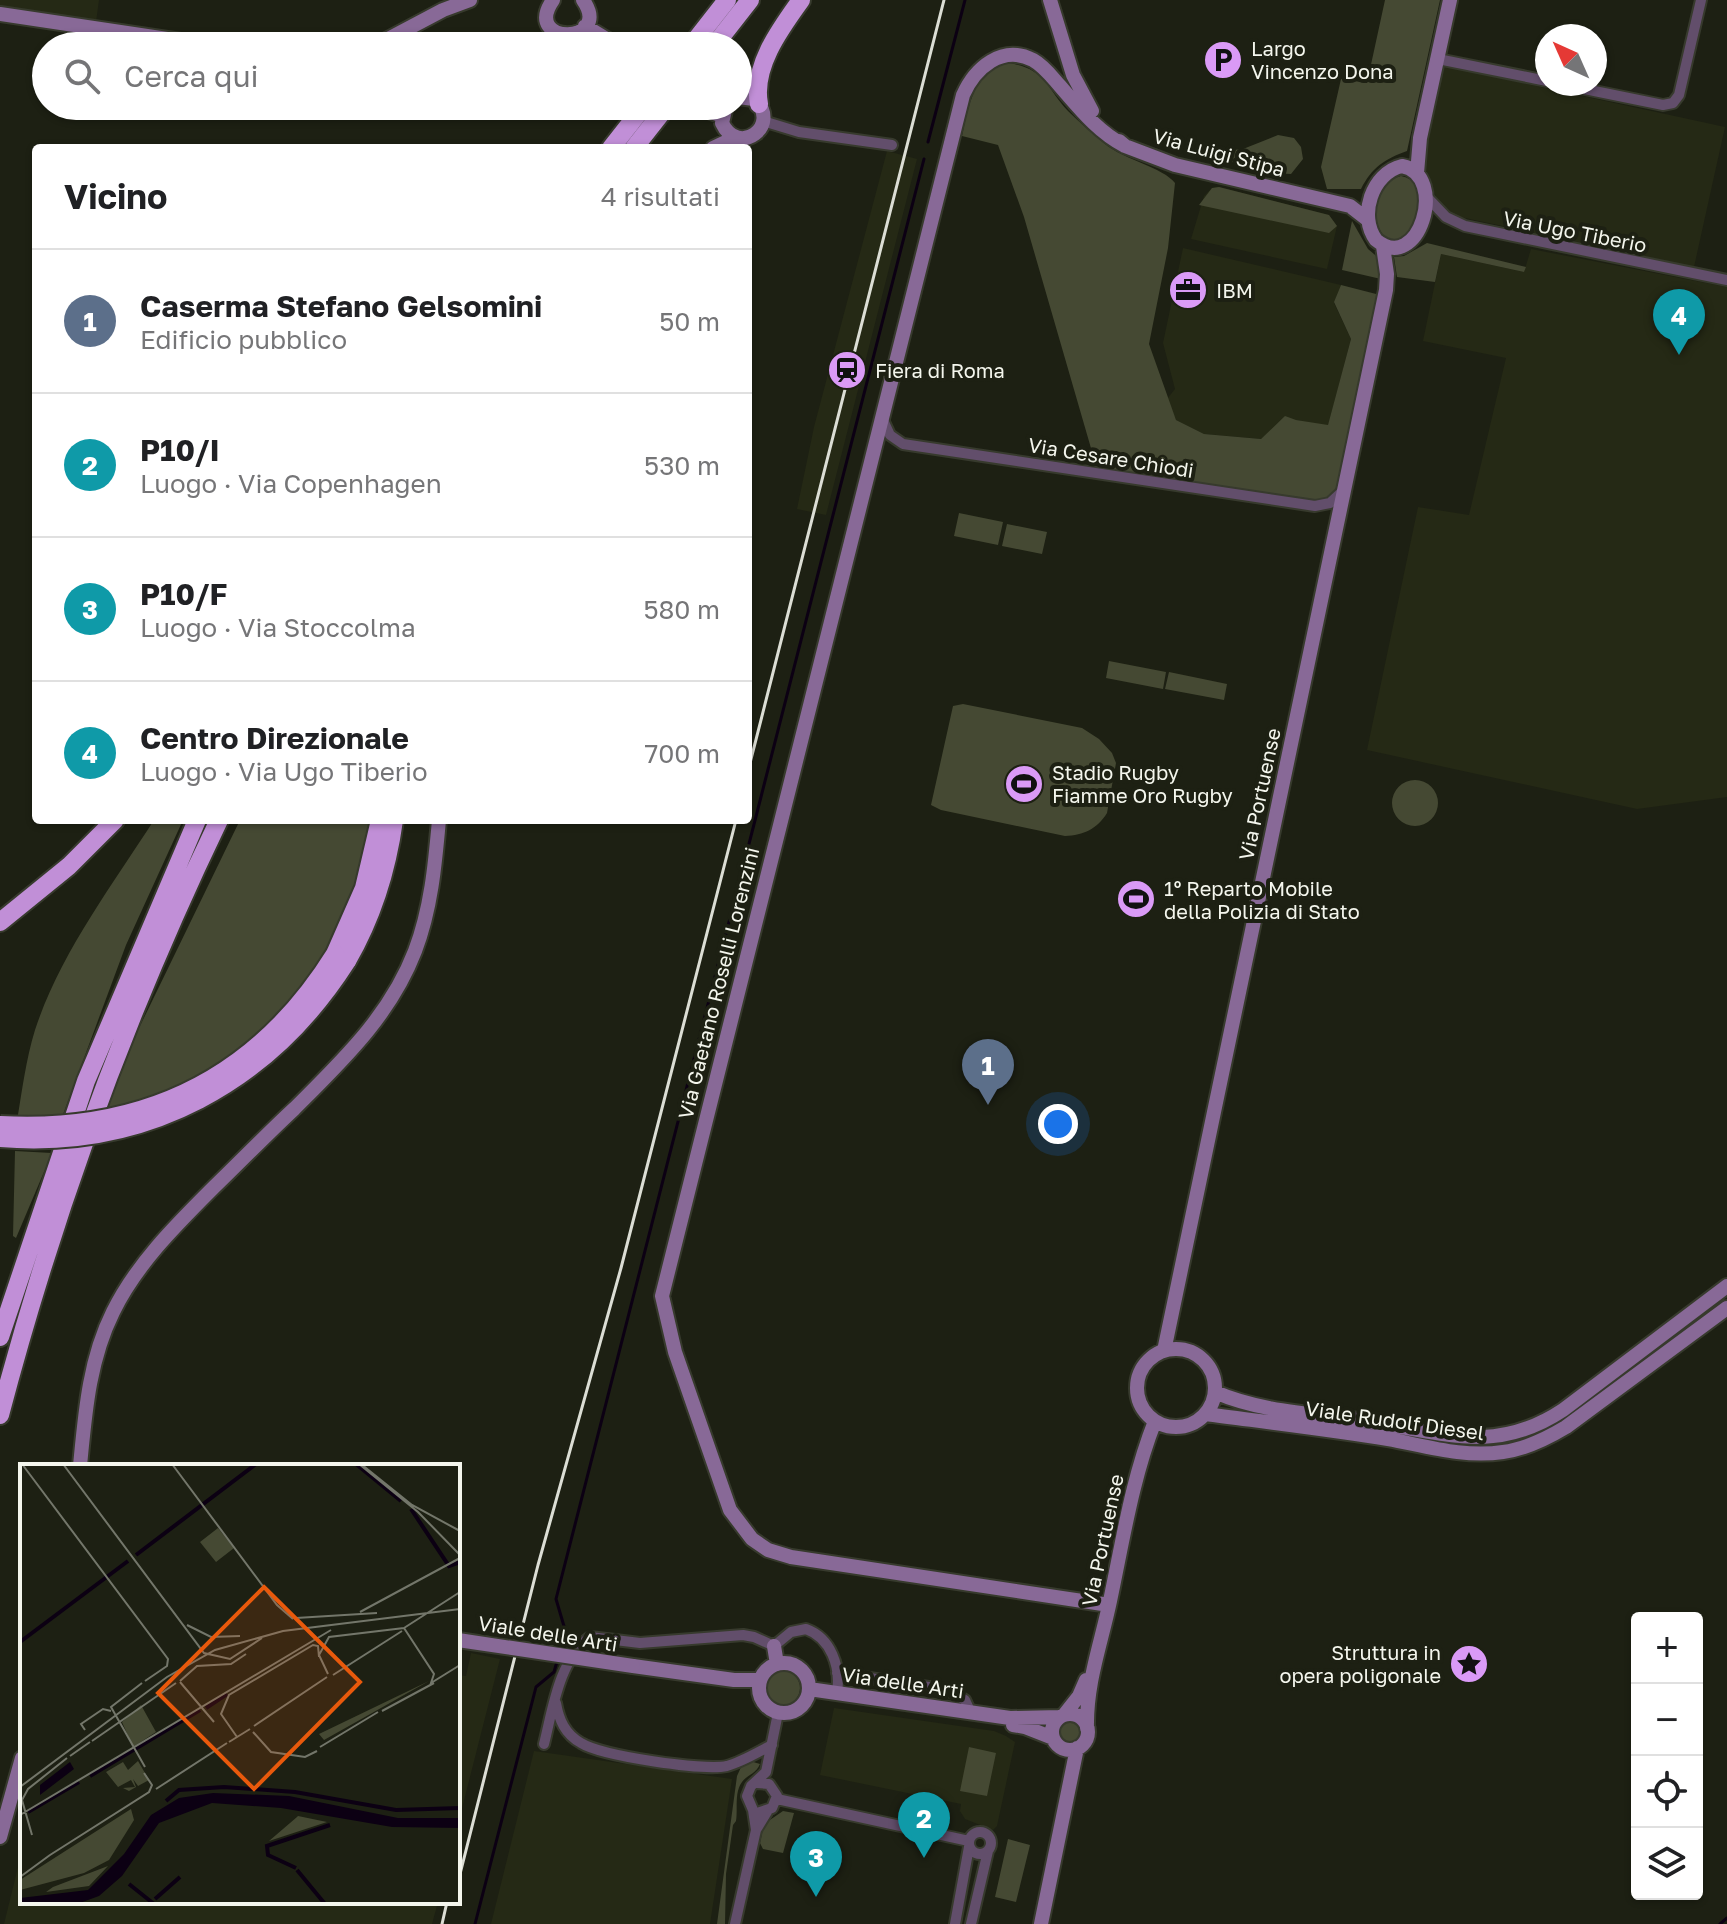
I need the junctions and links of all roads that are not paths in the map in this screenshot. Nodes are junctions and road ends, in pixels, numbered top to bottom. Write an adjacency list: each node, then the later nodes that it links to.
1 (470, 0): 13 (street)
2 (583, 0): 11 (street)
3 (727, 0): 17 (highway)
4 (750, 0): 18 (highway)
5 (801, 0): 23 (highway)
6 (1050, 0): 32 (street, Via Luigi Stipa)
7 (1450, 0): 19 (street)
8 (1701, 0): 21 (street)
9 (547, 1): 14 (street)
10 (0, 14): 12 (street)
11 (585, 26): 15 (street); 16 (street)
12 (120, 32)
13 (401, 32)
14 (556, 32)
15 (579, 32)
16 (595, 32)
17 (702, 32)
18 (725, 32)
19 (1438, 59): 20 (street); 33 (street)
20 (1535, 79)
21 (1607, 94)
22 (752, 103): 23 (street)
23 (761, 113): 27 (street); 31 (street)
24 (633, 120): 28 (highway)
25 (656, 120): 29 (highway)
26 (724, 120): 27 (street)
27 (736, 137): 30 (street)
28 (614, 144)
29 (637, 144)
30 (721, 144)
31 (892, 145)
32 (1125, 146): 35 (street, Via Luigi Stipa); 38 (street, Via Gaetano Roselli Lorenzini)
33 (1417, 173): 34 (street); 35 (street)
34 (1426, 196): 36 (street); 37 (street, Via Ugo Tiberio)
35 (1368, 220): 36 (street)
36 (1383, 246): 39 (street, Via Portuense)
37 (1727, 280)
38 (882, 414): 39 (street, Via Cesare Chiodi); 61 (street, Via Gaetano Roselli Lorenzini)
39 (1346, 489): 55 (street, Via Portuense)
40 (111, 824): 48 (highway)
41 (195, 824): 54 (highway)
42 (217, 824): 47 (highway)
43 (227, 824): 47 (highway)
44 (379, 824): 49 (highway)
45 (393, 824): 49 (highway)
46 (438, 824): 60 (street)
47 (208, 842): 58 (highway)
48 (0, 922)
49 (341, 957): 50 (highway, bridge); 51 (highway, bridge)
50 (0, 1125)
51 (0, 1138)
52 (1727, 1286): 56 (street, Viale Rudolf Diesel)
53 (1725, 1310): 57 (street, Viale Rudolf Diesel)
54 (0, 1337)
55 (1164, 1351): 56 (street); 59 (street)
56 (1215, 1392): 57 (street)
57 (1205, 1414): 59 (street)
58 (0, 1415)
59 (1155, 1421): 61 (street, Via Portuense)
60 (80, 1464)
61 (1109, 1605): 65 (street, Via Portuense)
62 (460, 1640): 67 (street, Viale delle Arti, bridge)
63 (774, 1646): 64 (street); 66 (street); 70 (street)
64 (777, 1664): 67 (street); 68 (street)
65 (1092, 1669): 74 (street, Via Portuense); 75 (street, Via Portuense)
66 (837, 1673): 69 (street); 72 (street)
67 (760, 1680): 71 (street)
68 (809, 1689): 69 (street, Via delle Arti); 71 (street)
69 (837, 1692): 72 (street, Via delle Arti)
70 (555, 1697): 77 (street); 78 (street)
71 (778, 1713): 78 (street)
72 (971, 1713): 73 (street, Via delle Arti)
73 (990, 1716): 74 (street); 76 (street)
74 (1062, 1716): 75 (street); 76 (street)
75 (1087, 1728): 79 (street)
76 (1056, 1742): 79 (street); 85 (street)
77 (544, 1744)
78 (772, 1745): 80 (street)
79 (1077, 1748): 85 (street)
80 (768, 1764): 82 (street); 83 (street)
81 (20, 1765): 89 (street)
82 (757, 1783): 83 (street); 86 (street)
83 (772, 1787): 84 (street)
84 (777, 1799): 87 (street); 90 (street)
85 (1065, 1807): 95 (street)
86 (753, 1810): 87 (street); 88 (street)
87 (767, 1812): 88 (street)
88 (756, 1830): 92 (street)
89 (0, 1837)
90 (969, 1844): 91 (street); 91 (street); 93 (street)
91 (988, 1851): 94 (street)
92 (735, 1924)
93 (955, 1924)
94 (971, 1924)
95 (1041, 1924)

